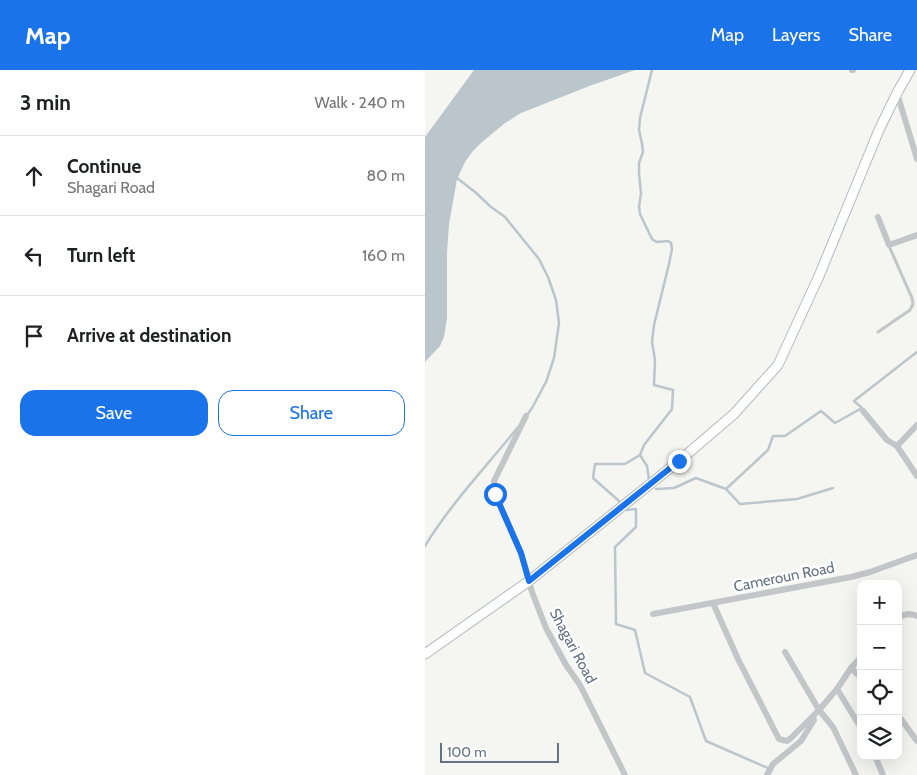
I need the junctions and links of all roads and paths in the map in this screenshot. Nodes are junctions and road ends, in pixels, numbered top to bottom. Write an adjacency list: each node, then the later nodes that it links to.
1 (910, 70): 2 (street)
2 (897, 93): 3 (street); 14 (street)
3 (917, 159)
4 (878, 217): 6 (street)
5 (917, 235): 6 (street)
6 (889, 245): 7 (lane)
7 (877, 332)
8 (863, 411): 11 (street)
9 (526, 416): 14 (street, Shagari Road)
10 (917, 425): 11 (street)
11 (897, 446): 12 (street)
12 (917, 476)
13 (917, 555): 15 (street, Cameroun Road)
14 (529, 581): 20 (street); 31 (street, Shagari Road)
15 (713, 603): 16 (street, Cameroun Road); 25 (street)
16 (653, 614)
17 (902, 616): 18 (street)
18 (917, 616)
19 (785, 652): 25 (street)
20 (425, 654)
21 (857, 661): 22 (street)
22 (851, 668): 23 (street); 24 (street)
23 (857, 674)
24 (837, 689): 25 (street); 27 (street)
25 (819, 710): 30 (street); 32 (street)
26 (902, 720): 28 (street)
27 (857, 722)
28 (917, 741)
29 (877, 760): 33 (street)
30 (767, 774)
31 (625, 775)
32 (856, 775)
33 (883, 775)

